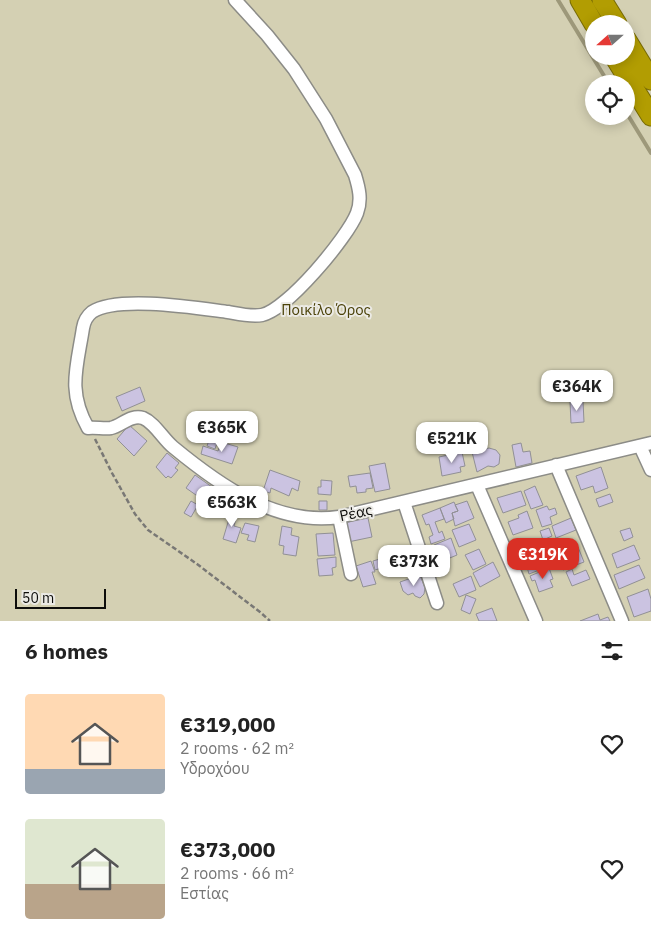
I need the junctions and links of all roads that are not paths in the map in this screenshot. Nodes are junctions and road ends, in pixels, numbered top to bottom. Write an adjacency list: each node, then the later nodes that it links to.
1 (235, 0): 15 (street, Ρέας)
2 (580, 0): 4 (highway)
3 (602, 0): 5 (highway)
4 (589, 15)
5 (611, 15)
6 (635, 54): 8 (highway)
7 (620, 65): 9 (highway)
8 (651, 80)
9 (651, 116)
10 (646, 445): 11 (street, Ρέας); 12 (street)
11 (556, 465): 13 (street, Ρέας); 19 (street)
12 (651, 470)
13 (477, 485): 14 (street, Ρέας); 18 (street)
14 (404, 502): 15 (street, Ρέας); 17 (street)
15 (339, 517): 16 (street)
16 (351, 574)
17 (437, 603)
18 (536, 621)
19 (622, 621)

